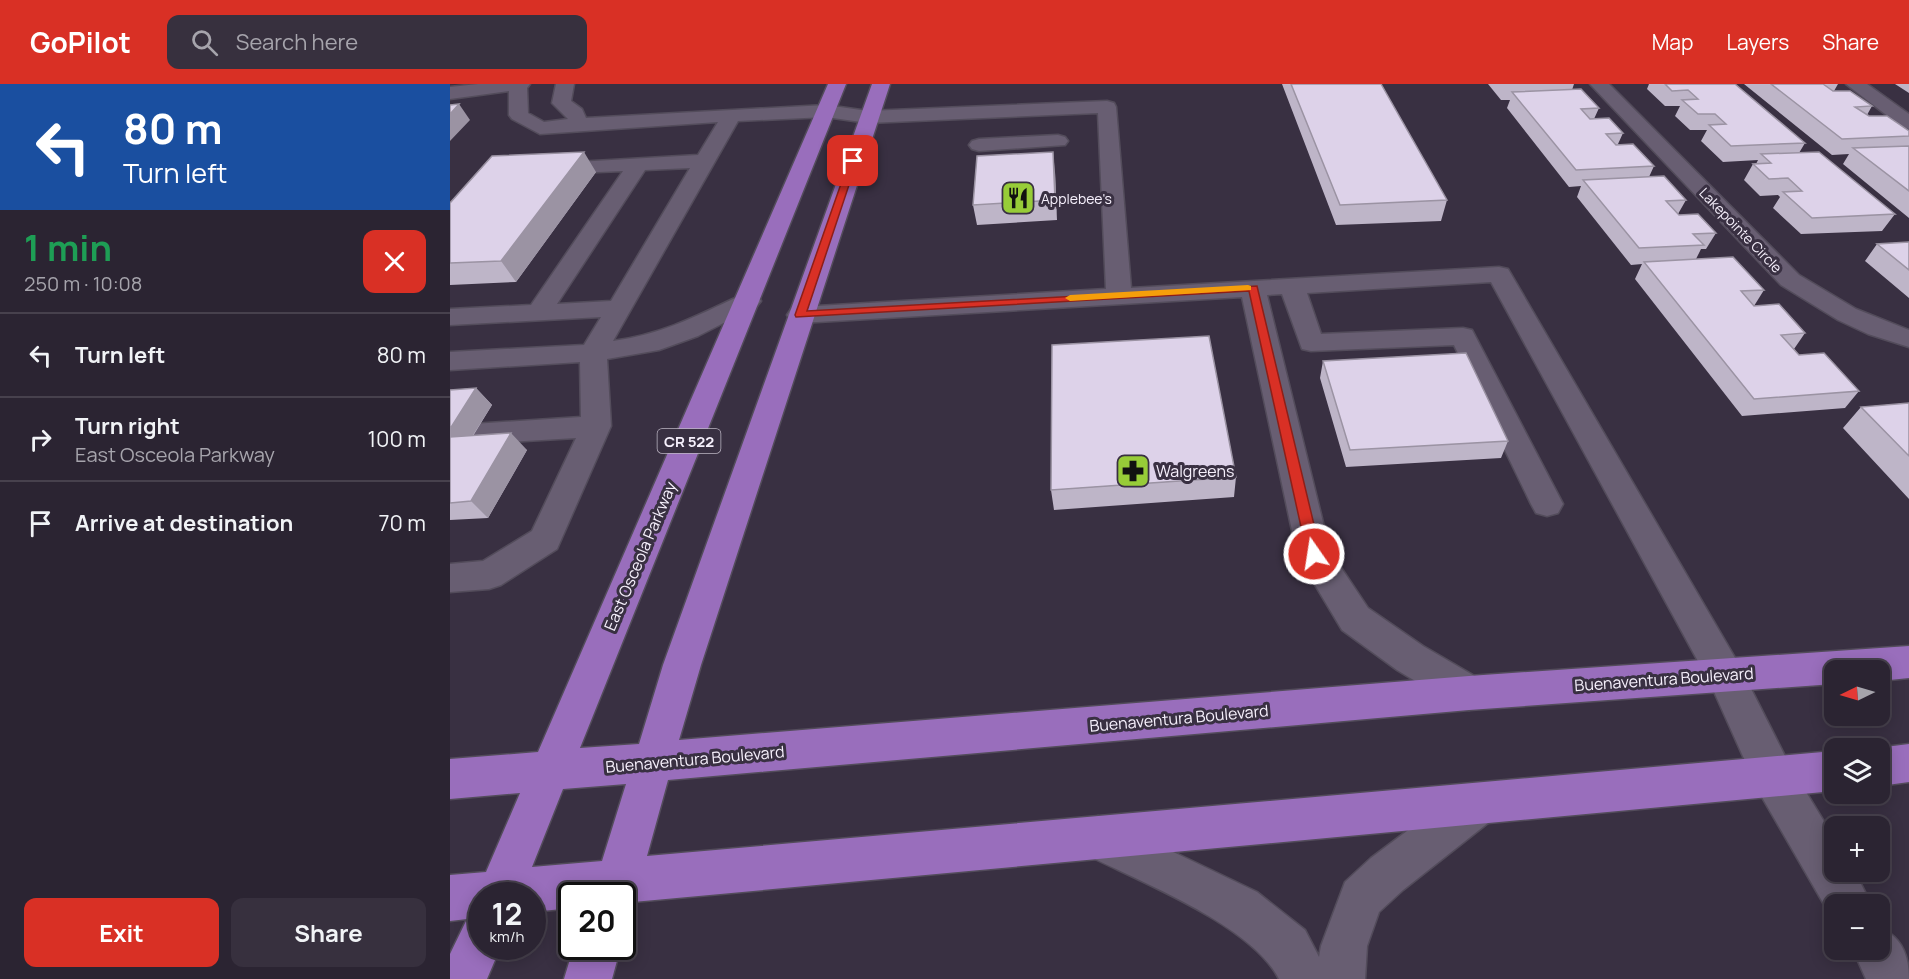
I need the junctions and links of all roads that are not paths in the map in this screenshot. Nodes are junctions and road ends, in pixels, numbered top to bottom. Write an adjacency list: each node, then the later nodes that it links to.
1 (520, 84): 7 (street); 12 (street)
2 (565, 84): 12 (street)
3 (837, 84): 8 (main road, East Osceola Parkway / CR 522)
4 (881, 84): 10 (main road)
5 (1599, 84): 26 (street, Lakepointe Circle)
6 (1855, 84): 11 (street)
7 (450, 93)
8 (826, 111): 9 (street); 10 (street); 21 (main road, East Osceola Parkway / CR 522)
9 (730, 116): 12 (street); 15 (street)
10 (868, 117): 20 (street); 24 (main road)
11 (1909, 123)
12 (579, 124)
13 (1058, 141): 14 (street)
14 (979, 144)
15 (705, 161): 16 (street); 22 (street)
16 (638, 164): 17 (street); 23 (street)
17 (531, 169)
18 (1292, 286): 19 (street); 31 (street); 34 (street)
19 (1253, 288): 20 (street); 35 (street)
20 (1119, 295): 24 (street)
21 (748, 301): 27 (street); 39 (main road, East Osceola Parkway / CR 522)
22 (619, 308): 23 (street); 27 (street)
23 (538, 313): 25 (street)
24 (800, 315): 36 (main road)
25 (450, 317)
26 (1909, 339)
27 (592, 353): 28 (street); 29 (street)
28 (450, 361)
29 (596, 426): 30 (street); 32 (street)
30 (474, 434)
31 (1547, 504)
32 (450, 578)
33 (1909, 662): 34 (main road, Buenaventura Boulevard)
34 (1725, 675): 35 (main road, Buenaventura Boulevard); 42 (street)
35 (1469, 693): 36 (main road, Buenaventura Boulevard)
36 (653, 762): 39 (main road, Buenaventura Boulevard); 46 (main road)
37 (1909, 764): 38 (main road)
38 (1890, 765)
39 (550, 770): 41 (main road, Buenaventura Boulevard); 45 (main road, East Osceola Parkway / CR 522)
40 (1824, 772): 42 (main road)
41 (450, 778)
42 (1774, 778): 43 (main road); 48 (street)
43 (1478, 804): 44 (main road); 57 (street)
44 (1098, 837): 47 (main road); 56 (street)
45 (504, 882)
46 (617, 882)
47 (636, 887)
48 (1843, 894)
49 (468, 897): 50 (main road)
50 (450, 898)
51 (472, 960): 54 (main road)
52 (594, 960): 55 (main road)
53 (1882, 960): 58 (street)
54 (464, 979)
55 (588, 979)
56 (1305, 979)
57 (1341, 979)
58 (1893, 979)

